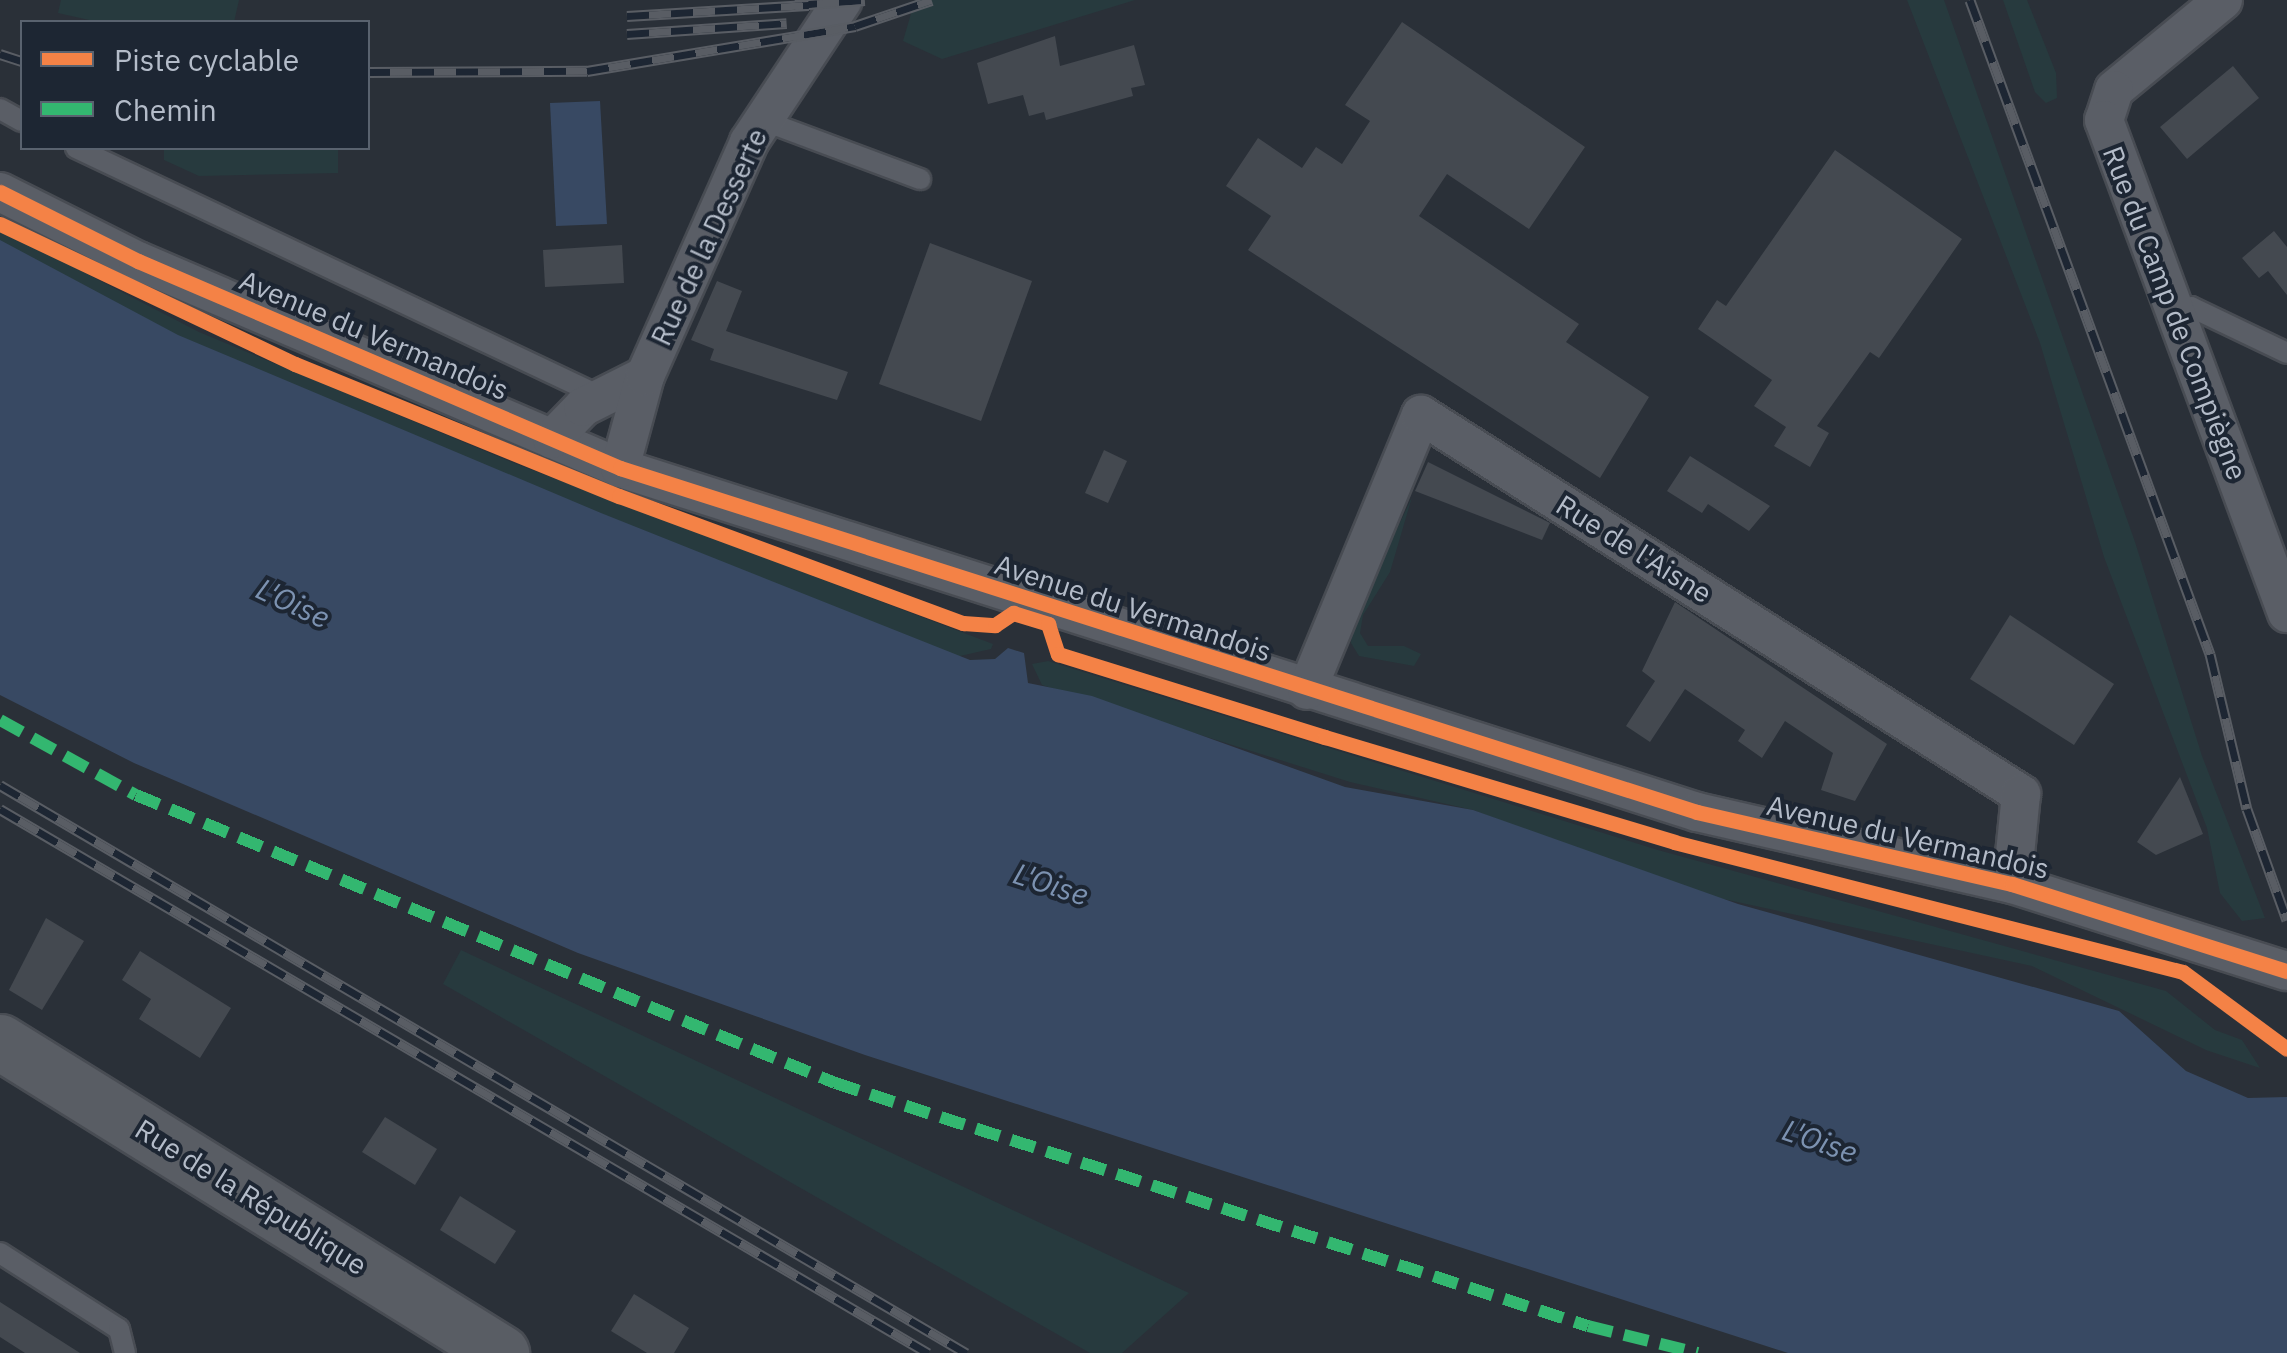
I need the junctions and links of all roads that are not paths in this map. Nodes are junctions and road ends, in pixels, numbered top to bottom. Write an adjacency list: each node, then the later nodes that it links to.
1 (844, 0): 3 (street, Rue de la Desserte)
2 (2223, 0): 7 (street, Rue du Camp de Compiègne)
3 (762, 120): 5 (lane); 9 (street, Rue de la Desserte)
4 (80, 150): 10 (lane)
5 (920, 178)
6 (0, 192): 11 (street, Avenue du Vermandois)
7 (2176, 312): 8 (lane); 13 (street, Rue du Camp de Compiègne)
8 (2287, 353)
9 (645, 376): 10 (street, Rue de la Desserte); 12 (street, Rue de la Desserte)
10 (602, 398): 11 (street, Rue de la Desserte)
11 (552, 439): 12 (street, Avenue du Vermandois)
12 (620, 468): 14 (street, Avenue du Vermandois)
13 (2287, 613)
14 (1307, 690): 15 (street, Avenue du Vermandois); 15 (street, Rue de l'Aisne)
15 (2012, 884): 16 (street, Avenue du Vermandois)
16 (2287, 972)
17 (0, 1042): 20 (main road, Rue de la République)
18 (1, 1256): 19 (lane)
19 (124, 1353)
20 (501, 1353)

